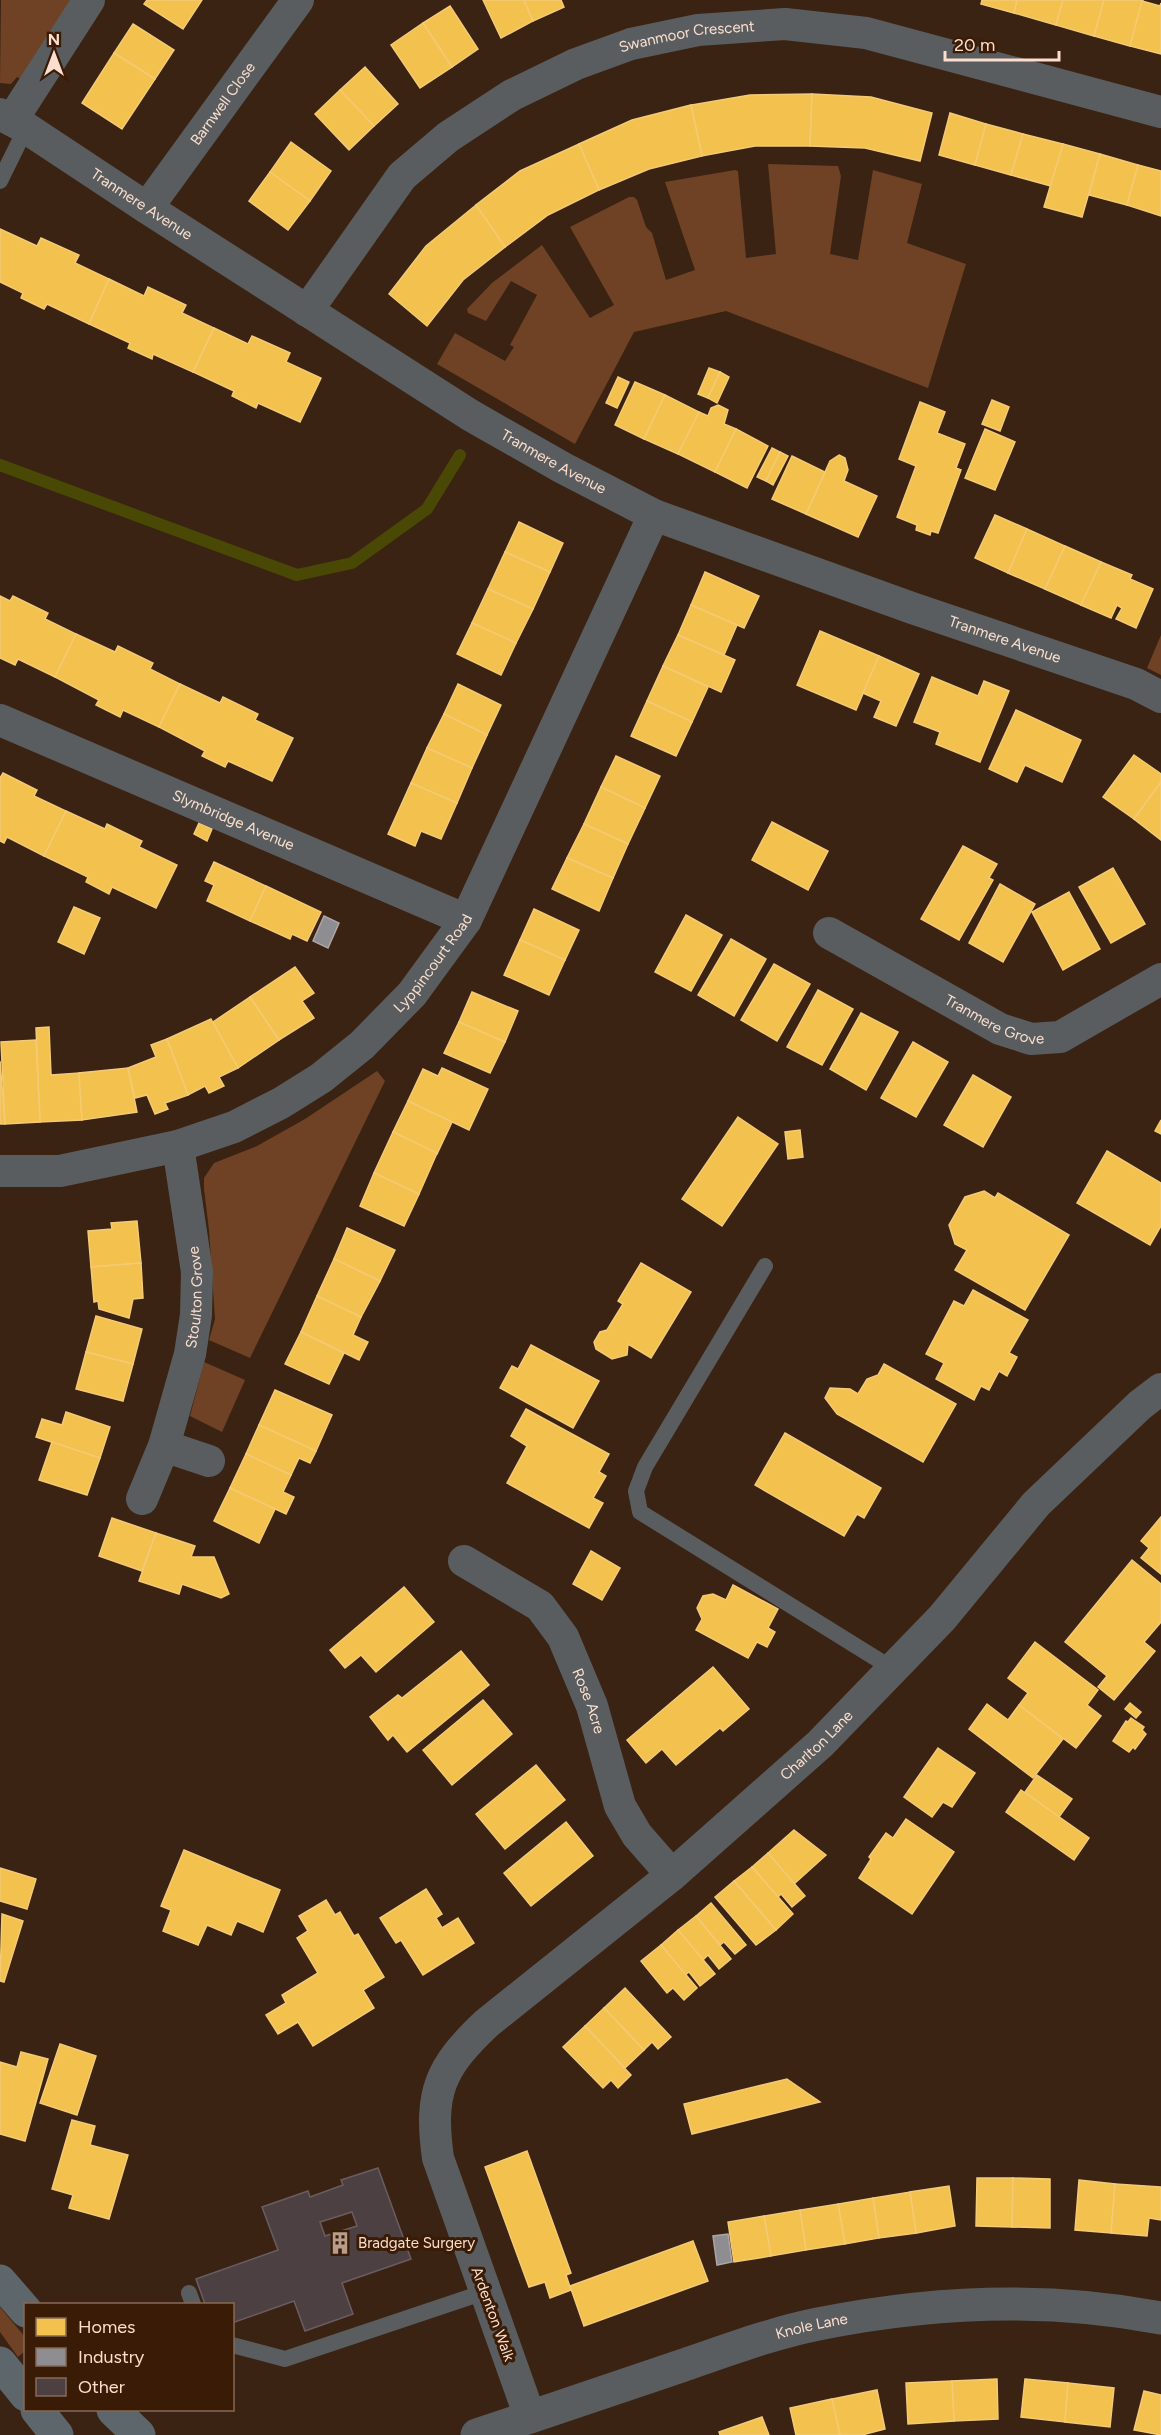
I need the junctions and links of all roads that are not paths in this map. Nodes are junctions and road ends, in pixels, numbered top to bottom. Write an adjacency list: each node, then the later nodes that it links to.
1 (89, 0): 4 (street)
2 (298, 0): 6 (street, Barnwell Close)
3 (1161, 112): 7 (street, Swanmoor Crescent)
4 (13, 121): 5 (lane); 6 (street, Tranmere Avenue)
5 (0, 181)
6 (147, 208): 7 (street, Tranmere Avenue)
7 (307, 311): 8 (street, Tranmere Avenue)
8 (654, 515): 9 (street, Tranmere Avenue); 11 (street, Lyppincourt Road)
9 (1161, 697)
10 (0, 720): 11 (street, Slymbridge Avenue)
11 (466, 920): 14 (street, Lyppincourt Road)
12 (829, 933): 13 (street, Tranmere Grove)
13 (1161, 979)
14 (178, 1146): 15 (street, Lyppincourt Road); 18 (street, Stoulton Grove)
15 (0, 1171)
16 (765, 1266): 22 (lane)
17 (1161, 1389): 22 (street, Charlton Lane)
18 (164, 1446): 19 (street); 20 (street, Stoulton Grove)
19 (208, 1461)
20 (142, 1499)
21 (464, 1561): 23 (street, Rose Acre)
22 (893, 1669): 23 (street, Charlton Lane)
23 (672, 1875): 24 (street, Charlton Lane)
24 (444, 2073): 26 (street, Ardenton Walk)
25 (0, 2281): 27 (main road)
26 (485, 2292): 29 (lane); 34 (street, Ardenton Walk)
27 (24, 2309)
28 (1161, 2318): 34 (street, Knole Lane)
29 (234, 2346)
30 (0, 2363): 31 (main road)
31 (24, 2393)
32 (39, 2411): 35 (main road)
33 (115, 2411): 36 (main road)
34 (530, 2417): 37 (street, Knole Lane)
35 (57, 2435)
36 (139, 2435)
37 (477, 2435)

